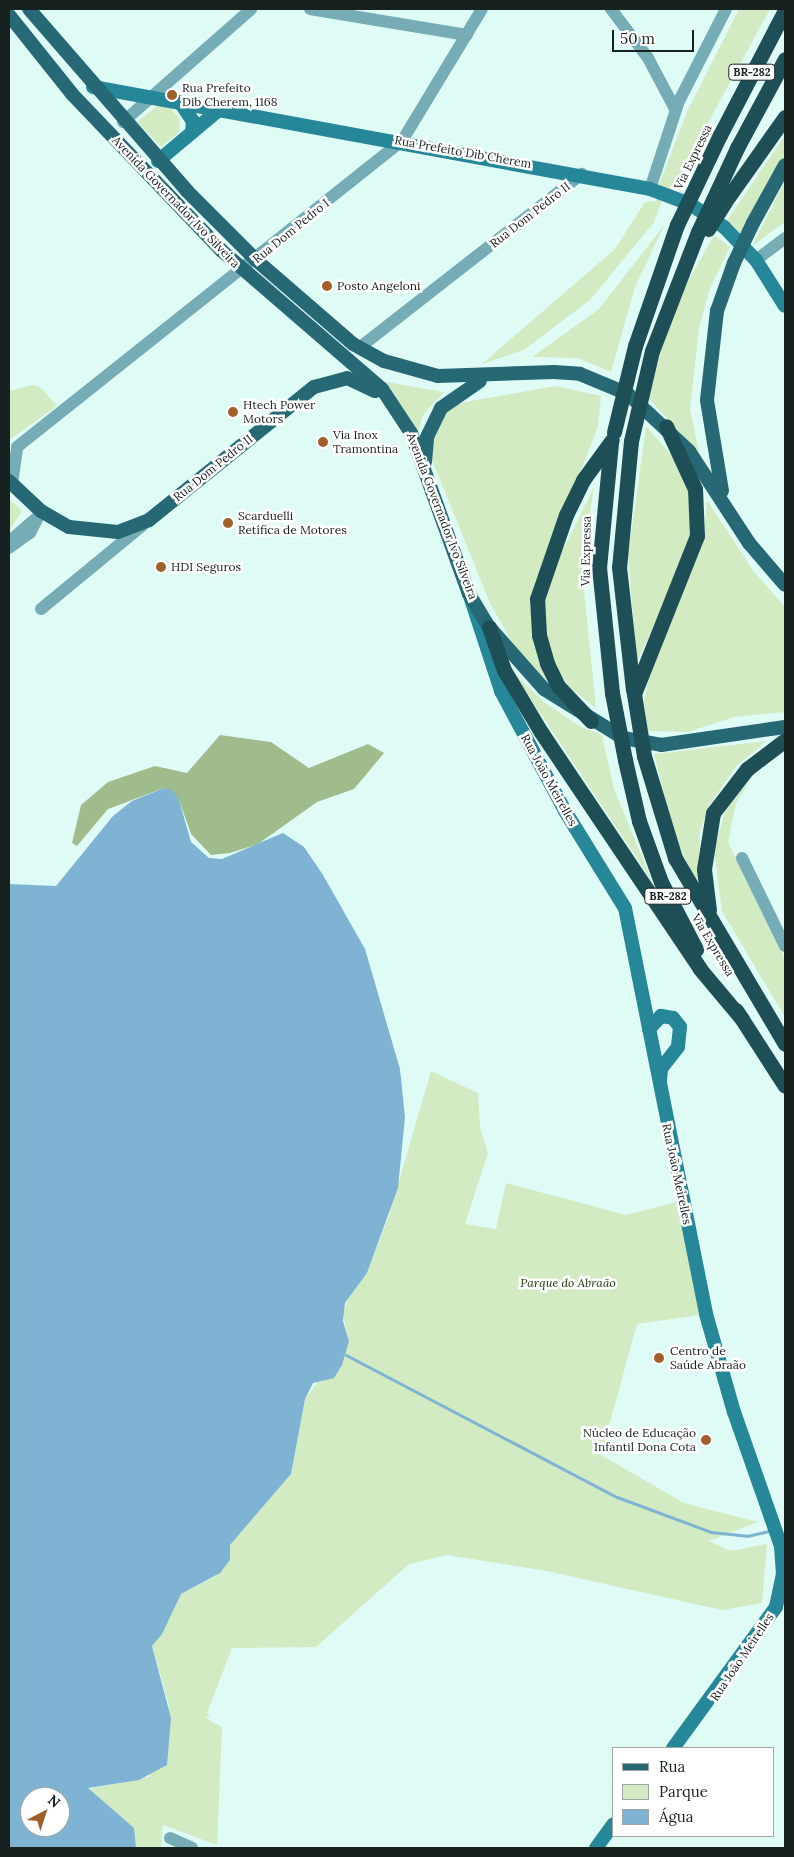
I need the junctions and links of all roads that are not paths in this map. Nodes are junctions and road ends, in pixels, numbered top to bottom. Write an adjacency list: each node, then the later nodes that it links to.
1 (29, 9): 11 (main road, Avenida Governador Ivo Silveira)
2 (251, 9): 12 (street)
3 (310, 9): 9 (street)
4 (482, 9): 9 (street, Rua Dom Pedro I)
5 (611, 9): 15 (street)
6 (726, 9): 15 (street)
7 (785, 10): 35 (highway, Via Expressa / BR-282, bridge)
8 (9, 15): 22 (main road, Avenida Governador Ivo Silveira)
9 (466, 35): 19 (street, Rua Dom Pedro I)
10 (785, 59): 25 (highway, Via Expressa / BR-282, bridge)
11 (93, 87): 12 (main road, Rua Prefeito Dib Cherem); 17 (main road, Avenida Governador Ivo Silveira)
12 (154, 98): 13 (main road, Rua Prefeito Dib Cherem); 17 (street)
13 (180, 102): 14 (main road, Rua Prefeito Dib Cherem); 18 (main road)
14 (220, 109): 18 (main road); 19 (main road, Rua Prefeito Dib Cherem)
15 (675, 109): 24 (street)
16 (785, 117): 25 (highway, bridge)
17 (124, 122): 20 (main road, Avenida Governador Ivo Silveira)
18 (192, 132): 20 (main road)
19 (402, 141): 23 (main road, Rua Prefeito Dib Cherem); 27 (street, Rua Dom Pedro I)
20 (158, 161): 22 (main road); 27 (main road, Avenida Governador Ivo Silveira)
21 (785, 165): 38 (main road, bridge)
22 (146, 171): 29 (main road, Avenida Governador Ivo Silveira)
23 (582, 174): 24 (main road, Rua Prefeito Dib Cherem); 31 (street, Rua Dom Pedro II)
24 (650, 189): 28 (main road, Rua Prefeito Dib Cherem)
25 (701, 234): 49 (highway, Via Expressa / BR-282, bridge)
26 (785, 238): 28 (street)
27 (256, 260): 29 (street, Rua Dom Pedro I); 31 (main road, Avenida Governador Ivo Silveira)
28 (756, 260): 30 (main road, Rua Prefeito Dib Cherem)
29 (242, 270): 33 (main road, Avenida Governador Ivo Silveira); 37 (street, Rua Dom Pedro I)
30 (785, 306)
31 (359, 348): 32 (main road, Avenida Governador Ivo Silveira)
32 (495, 376): 34 (main road, Avenida Governador Ivo Silveira); 36 (main road)
33 (392, 403): 36 (main road, Avenida Governador Ivo Silveira); 40 (main road, Rua Dom Pedro II)
34 (666, 426): 38 (main road, Avenida Governador Ivo Silveira); 49 (highway)
35 (613, 436): 50 (highway); 56 (highway, Via Expressa / BR-282, bridge)
36 (425, 468): 46 (main road, Avenida Governador Ivo Silveira)
37 (10, 483): 39 (main road)
38 (726, 506): 45 (main road, Avenida Governador Ivo Silveira)
39 (41, 510): 41 (main road); 42 (street); 43 (street)
40 (149, 520): 41 (main road); 44 (street, Rua Dom Pedro II)
41 (118, 532): 44 (street)
42 (9, 539)
43 (9, 548)
44 (115, 548): 47 (street, Rua Dom Pedro II)
45 (785, 585)
46 (469, 594): 48 (main road, Avenida Governador Ivo Silveira); 57 (main road, Rua João Meirelles)
47 (41, 609)
48 (489, 627): 50 (main road, Avenida Governador Ivo Silveira); 56 (highway)
49 (634, 694): 54 (highway, Via Expressa / BR-282, bridge)
50 (590, 721): 51 (main road, Avenida Governador Ivo Silveira)
51 (785, 727)
52 (785, 740): 54 (highway)
53 (742, 858): 55 (street)
54 (712, 923): 58 (highway, Via Expressa / BR-282)
55 (785, 946)
56 (742, 1018): 60 (highway, Via Expressa / BR-282)
57 (649, 1029): 59 (main road, Rua João Meirelles); 59 (main road)
58 (785, 1044)
59 (659, 1085): 61 (main road, Rua João Meirelles)
60 (785, 1086)
61 (675, 1747)
62 (612, 1826): 65 (main road)
63 (170, 1838): 64 (street)
64 (192, 1848)
65 (596, 1848)

